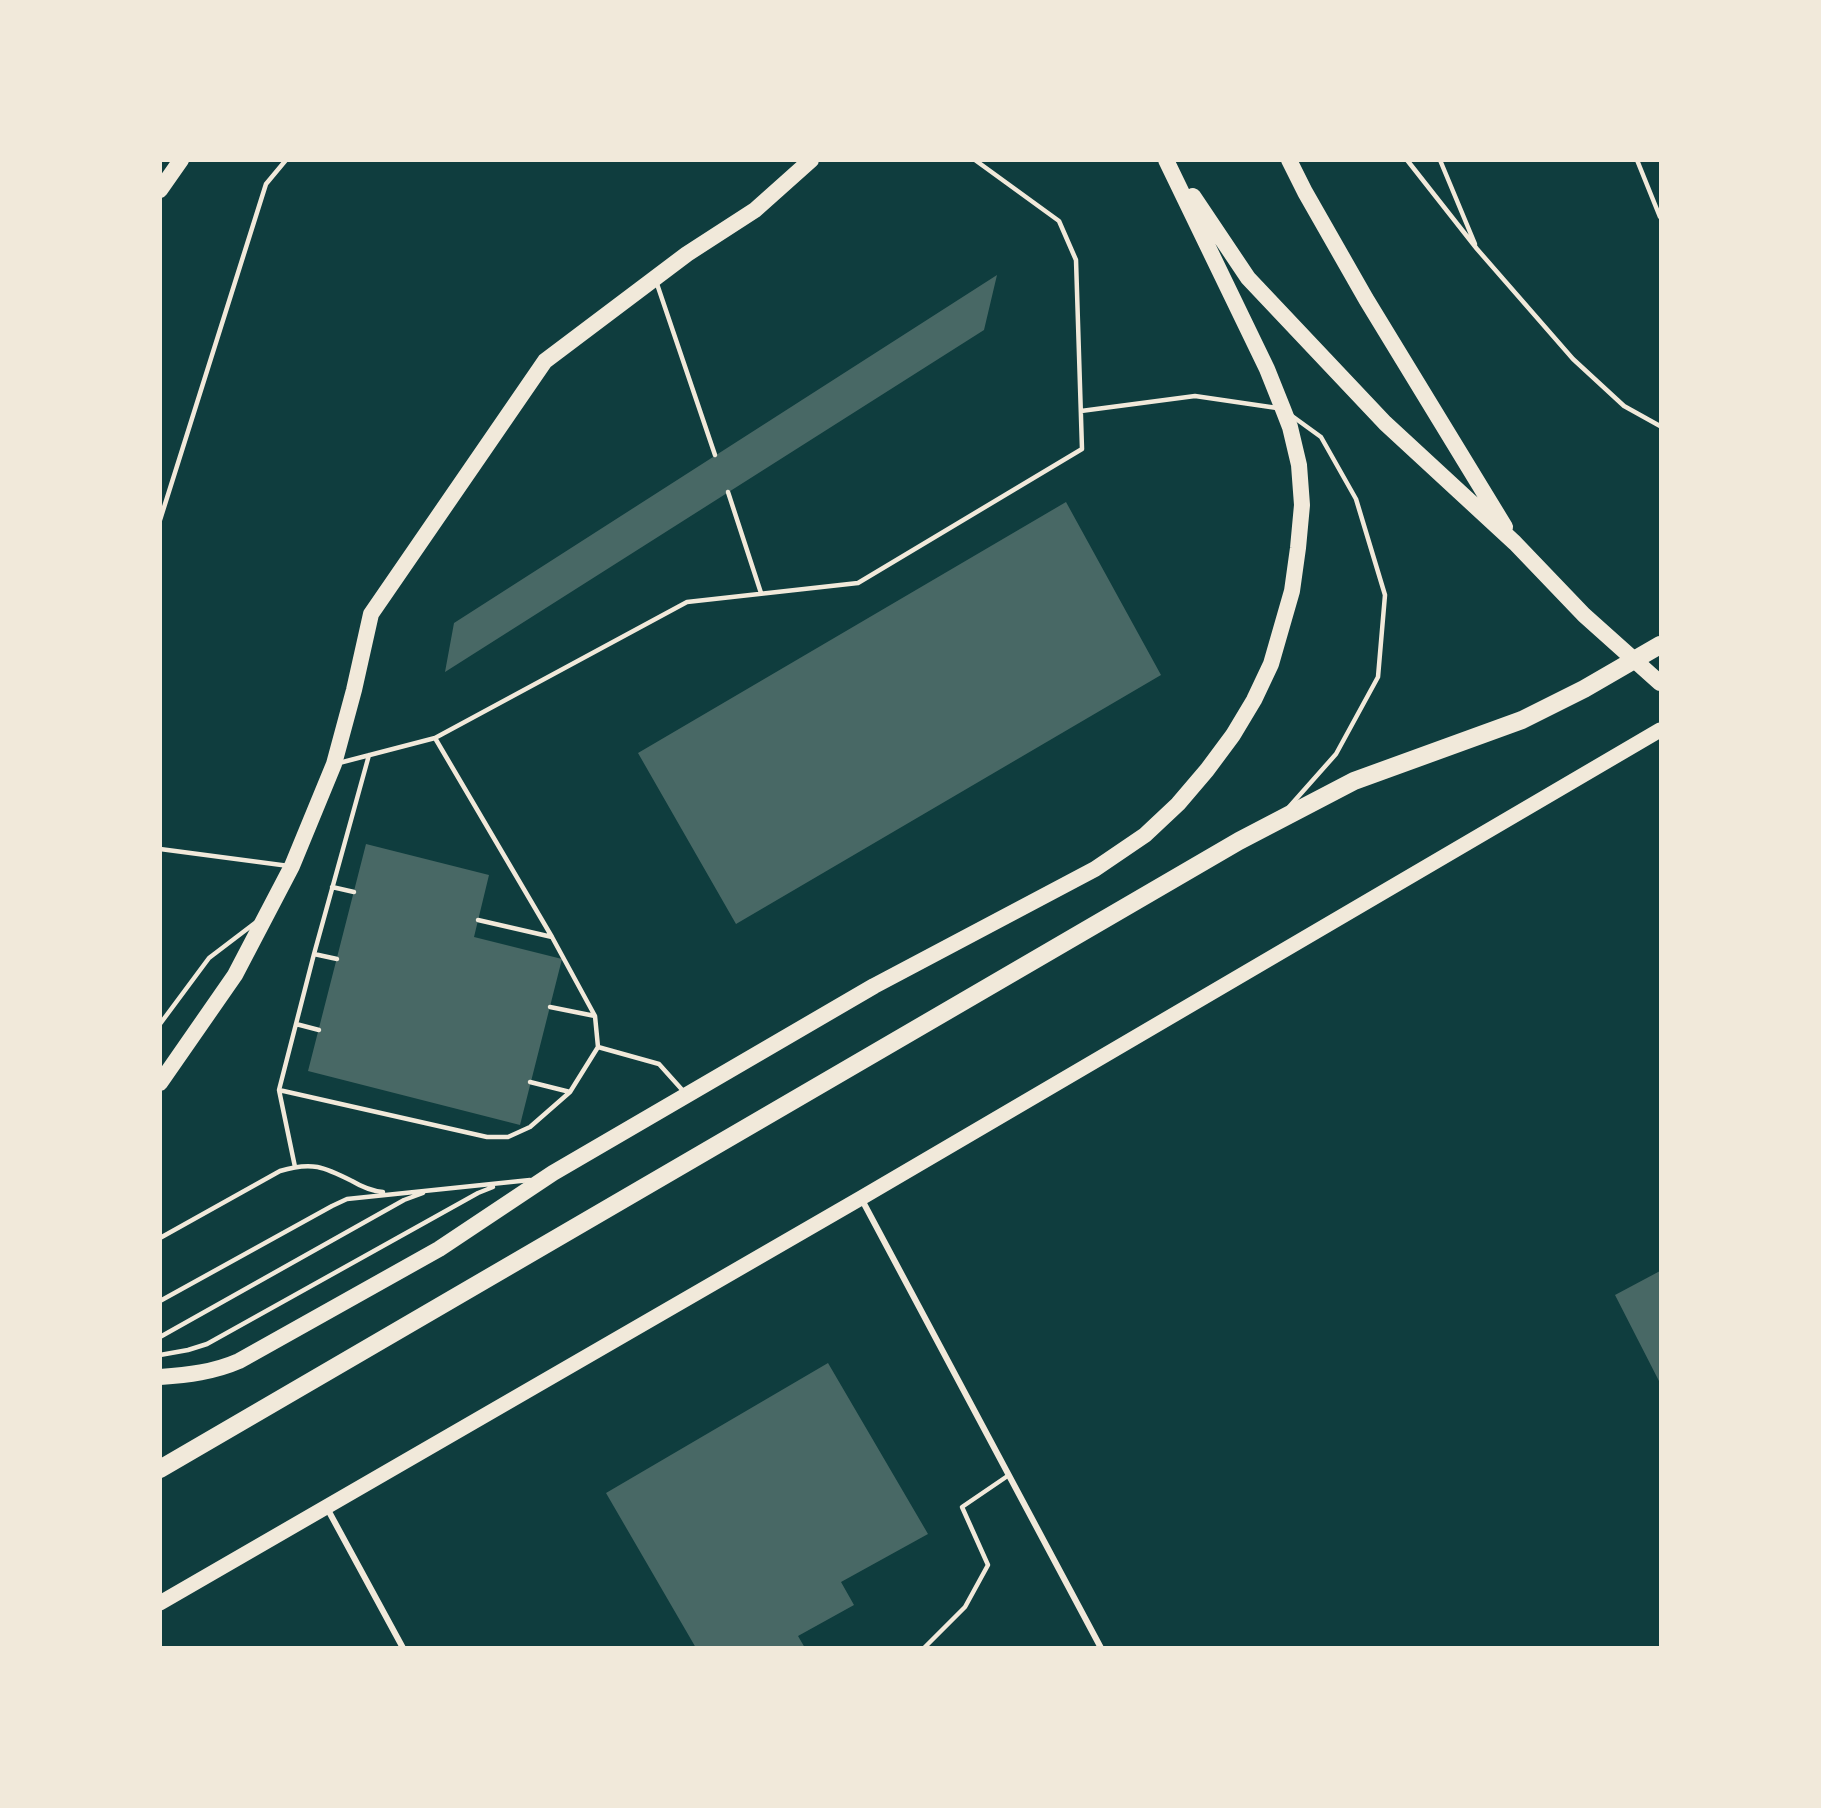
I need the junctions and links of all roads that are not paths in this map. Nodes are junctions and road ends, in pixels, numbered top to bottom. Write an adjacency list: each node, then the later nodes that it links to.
1 (181, 160): 10 (highway)
2 (286, 160): 19 (lane)
3 (811, 160): 13 (highway)
4 (975, 160): 15 (lane)
5 (1165, 160): 14 (highway); 20 (highway)
6 (1289, 160): 20 (highway)
7 (1407, 160): 12 (lane)
8 (1440, 160): 12 (lane)
9 (1637, 160): 11 (lane)
10 (160, 190)
11 (1660, 217)
12 (1477, 249): 16 (lane)
13 (656, 278): 17 (lane); 27 (highway)
14 (1283, 409): 15 (lane); 28 (lane); 48 (highway)
15 (1081, 411): 21 (lane)
16 (1660, 426)
17 (715, 455)
18 (728, 492): 21 (lane)
19 (160, 520)
20 (1515, 543): 23 (highway)
21 (761, 594): 25 (lane)
22 (1660, 645): 28 (highway)
23 (1660, 683)
24 (1660, 730): 54 (main road)
25 (435, 738): 26 (lane); 35 (lane)
26 (369, 755): 27 (lane); 31 (lane)
27 (334, 764): 30 (highway)
28 (1276, 822): 60 (highway)
29 (160, 849): 30 (lane)
30 (292, 866): 33 (highway)
31 (332, 887): 32 (lane); 36 (lane)
32 (354, 892)
33 (269, 912): 40 (lane); 45 (highway)
34 (478, 920): 35 (lane)
35 (552, 937): 39 (lane)
36 (314, 954): 37 (lane); 41 (lane)
37 (337, 959)
38 (550, 1007): 39 (lane)
39 (594, 1017): 43 (lane)
40 (160, 1024)
41 (296, 1024): 42 (lane); 46 (lane)
42 (319, 1030)
43 (598, 1047): 47 (lane); 48 (lane)
44 (530, 1082): 47 (lane)
45 (160, 1083)
46 (279, 1090): 47 (lane); 49 (lane)
47 (570, 1092)
48 (687, 1095): 50 (highway)
49 (295, 1167): 53 (lane); 55 (lane)
50 (552, 1173): 51 (lane); 59 (highway)
51 (507, 1183): 52 (lane); 58 (lane)
52 (434, 1190): 53 (lane); 57 (lane)
53 (398, 1193): 56 (lane)
54 (861, 1198): 61 (street); 62 (main road)
55 (160, 1239)
56 (160, 1301)
57 (160, 1336)
58 (160, 1355)
59 (160, 1377)
60 (160, 1469)
61 (1009, 1475): 65 (lane); 66 (street)
62 (326, 1506): 63 (main road); 64 (street)
63 (160, 1603)
64 (403, 1647)
65 (924, 1647)
66 (1101, 1647)

